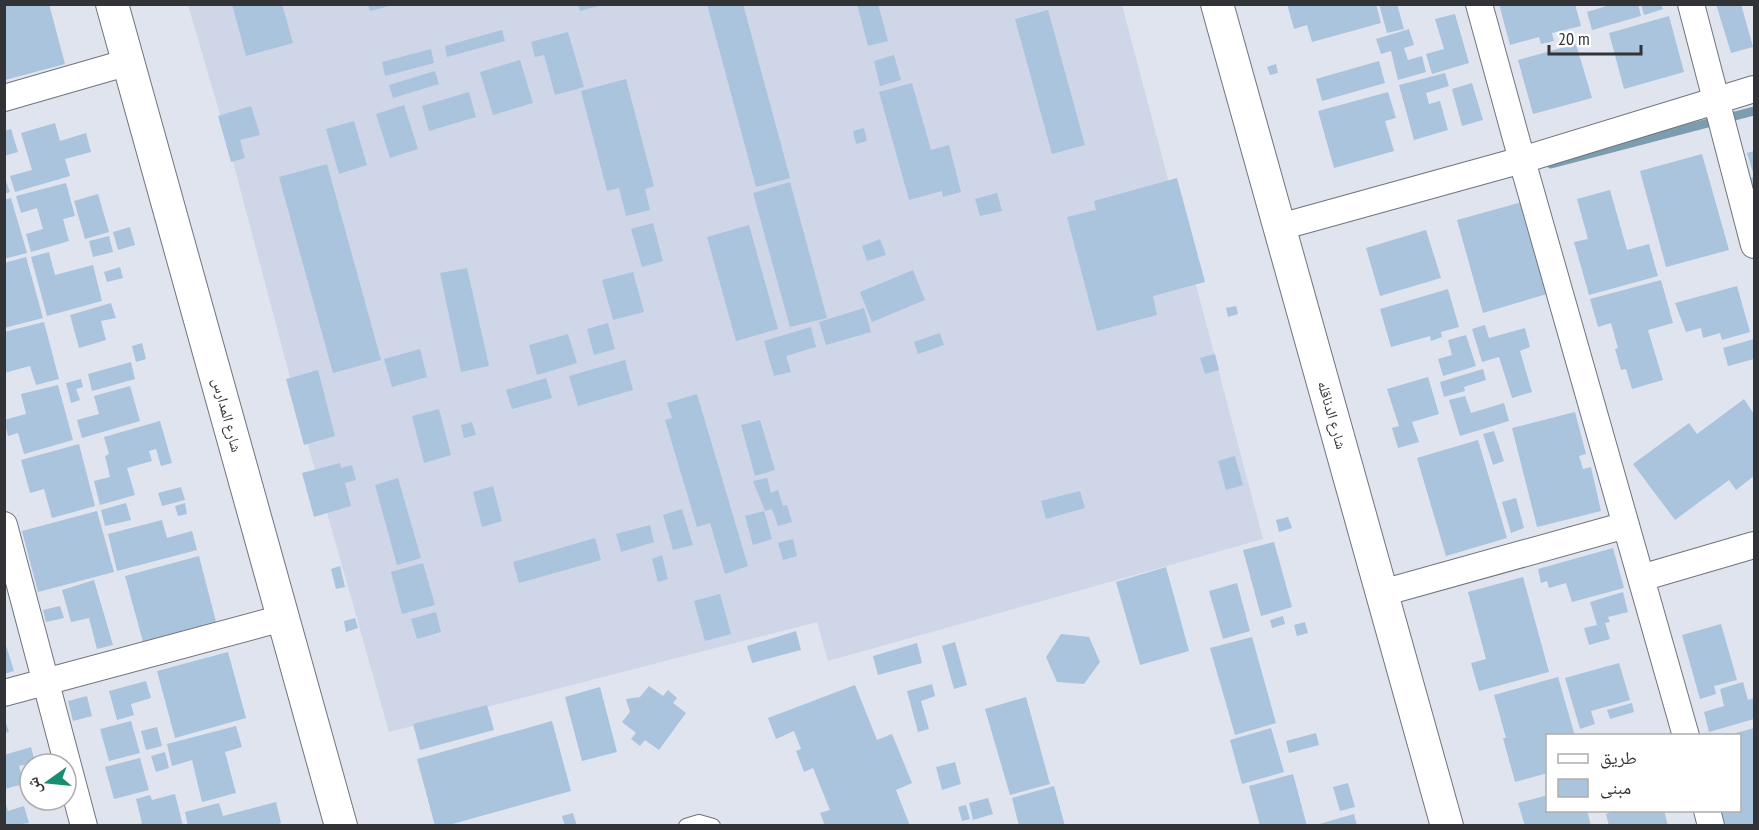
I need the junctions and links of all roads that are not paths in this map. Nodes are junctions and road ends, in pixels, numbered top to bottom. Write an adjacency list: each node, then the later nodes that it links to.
1 (112, 4): 5 (street, شارع المدارس)
2 (1217, 4): 10 (street, شارع الدناقله)
3 (1479, 4): 9 (street)
4 (1691, 4): 8 (street)
5 (129, 62): 7 (street); 17 (street, شارع المدارس)
6 (1755, 89): 8 (street)
7 (4, 98)
8 (1717, 99): 9 (street); 11 (street)
9 (1522, 160): 10 (street); 13 (street)
10 (1280, 227): 16 (street, شارع الدناقله)
11 (1755, 245)
12 (4, 525): 18 (street)
13 (1626, 525): 15 (street); 16 (street)
14 (1755, 545): 15 (street)
15 (1641, 578): 20 (street)
16 (1382, 593): 25 (street, شارع الدناقله)
17 (283, 618): 18 (street); 22 (street, شارع المدارس)
18 (47, 681): 19 (street); 21 (street)
19 (4, 693)
20 (1686, 734)
21 (84, 825)
22 (341, 825)
23 (686, 825): 24 (lane)
24 (713, 825)
25 (1447, 825)

